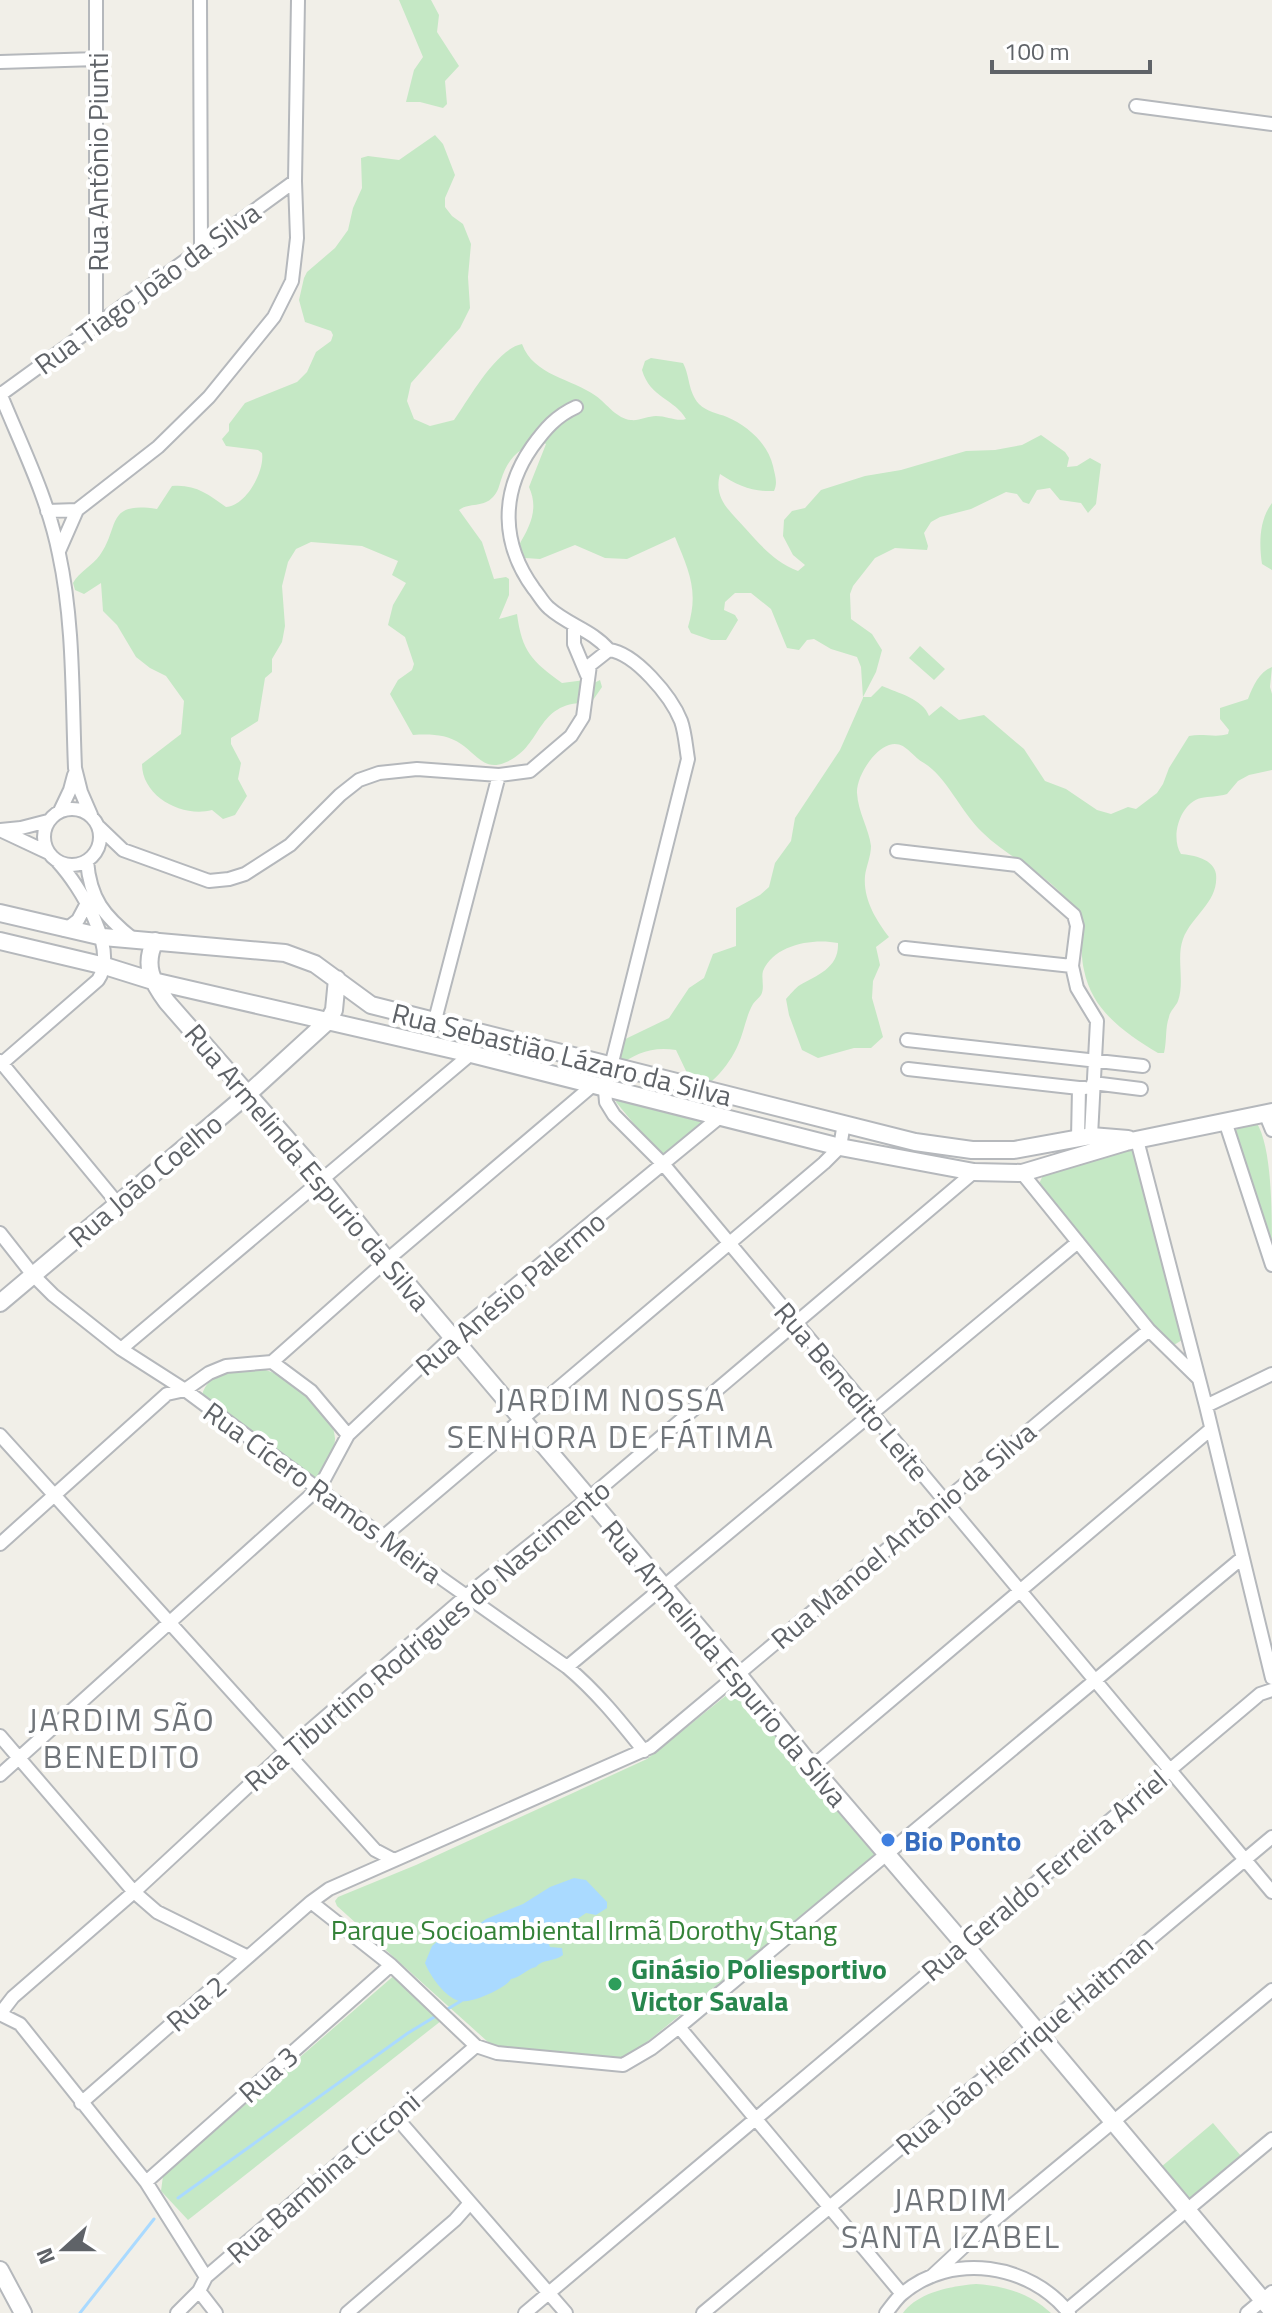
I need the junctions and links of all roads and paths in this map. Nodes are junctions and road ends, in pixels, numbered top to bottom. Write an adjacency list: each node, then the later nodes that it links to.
1 (96, 0): 4 (street, Rua Antônio Piunti)
2 (200, 0): 9 (street)
3 (298, 0): 8 (street)
4 (97, 59): 5 (street); 10 (street, Rua Antônio Piunti)
5 (0, 62)
6 (1136, 106): 7 (street)
7 (1272, 124)
8 (295, 181): 9 (street, Rua Tiago João da Silva); 13 (street)
9 (201, 248): 10 (street, Rua Tiago João da Silva)
10 (96, 323): 11 (street, Rua Tiago João da Silva)
11 (0, 394): 14 (street)
12 (576, 407): 16 (street)
13 (77, 510): 14 (street); 15 (street)
14 (47, 511): 15 (street)
15 (59, 551): 19 (street)
16 (574, 625): 17 (street); 18 (street)
17 (609, 650): 18 (street); 50 (street)
18 (587, 675): 20 (street)
19 (75, 768): 21 (street); 22 (street)
20 (499, 775): 26 (street); 45 (street)
21 (60, 811): 22 (street); 23 (street)
22 (91, 815): 24 (street)
23 (48, 821): 25 (street); 28 (street)
24 (99, 827): 26 (street); 29 (street)
25 (0, 830): 28 (street)
26 (123, 850): 29 (street)
27 (897, 851): 39 (street)
28 (54, 858): 29 (street); 30 (street)
29 (90, 859): 34 (street)
30 (86, 905): 32 (street); 33 (street)
31 (0, 913): 32 (street, Rua Sebastião Lázaro da Silva)
32 (65, 930): 33 (street, Rua Sebastião Lázaro da Silva)
33 (103, 937): 34 (street, Rua Sebastião Lázaro da Silva); 38 (street)
34 (133, 939): 36 (street, Rua Sebastião Lázaro da Silva)
35 (0, 941): 38 (street, Rua Sebastião Lázaro da Silva)
36 (155, 941): 40 (street, Rua Sebastião Lázaro da Silva); 41 (street)
37 (905, 948): 39 (street)
38 (105, 966): 41 (street, Rua Sebastião Lázaro da Silva); 49 (street)
39 (1072, 966): 48 (street)
40 (337, 979): 44 (street); 45 (street, Rua Sebastião Lázaro da Silva)
41 (153, 981): 42 (street, Rua Sebastião Lázaro da Silva); 43 (street, Rua Armelinda Espurio da Silva)
42 (188, 988): 43 (street); 44 (street, Rua Sebastião Lázaro da Silva)
43 (179, 1015): 56 (street, Rua Armelinda Espurio da Silva)
44 (329, 1020): 47 (street, Rua Sebastião Lázaro da Silva); 56 (street, Rua João Coelho)
45 (435, 1020): 50 (street, Rua Sebastião Lázaro da Silva)
46 (907, 1040): 48 (street)
47 (471, 1054): 54 (street, Rua Sebastião Lázaro da Silva); 68 (street)
48 (1094, 1061): 51 (street); 53 (street)
49 (1, 1063): 69 (street)
50 (615, 1066): 54 (street); 60 (street, Rua Sebastião Lázaro da Silva)
51 (1143, 1066)
52 (908, 1069): 53 (street)
53 (1088, 1086): 55 (street); 62 (street)
54 (603, 1089): 58 (street, Rua Sebastião Lázaro da Silva); 65 (street, Rua Benedito Leite); 73 (street)
55 (1141, 1089)
56 (248, 1094): 68 (street, Rua Armelinda Espurio da Silva); 69 (street, Rua João Coelho)
57 (1268, 1112): 59 (street, Rua Sebastião Lázaro da Silva); 61 (street)
58 (721, 1116): 64 (street, Rua Sebastião Lázaro da Silva); 65 (street, Rua Anésio Palermo)
59 (1225, 1121): 63 (street, Rua Sebastião Lázaro da Silva); 74 (street)
60 (844, 1123): 62 (street, Rua Sebastião Lázaro da Silva); 64 (street)
61 (1272, 1130)
62 (1085, 1137): 63 (street, Rua Sebastião Lázaro da Silva)
63 (1131, 1141): 67 (street, Rua Sebastião Lázaro da Silva); 83 (street)
64 (840, 1147): 66 (street, Rua Sebastião Lázaro da Silva); 72 (street)
65 (664, 1165): 72 (street, Rua Benedito Leite); 79 (street, Rua Anésio Palermo)
66 (974, 1172): 67 (street, Rua Sebastião Lázaro da Silva); 77 (street, Rua Tiburtino Rodrigues do Nascimento)
67 (1022, 1173): 71 (street)
68 (323, 1180): 73 (street, Rua Armelinda Espurio da Silva); 80 (street)
69 (118, 1204): 75 (street, Rua João Coelho)
70 (0, 1233): 75 (street, Rua Cícero Ramos Meira)
71 (1078, 1242): 78 (street); 86 (street)
72 (730, 1244): 77 (street, Rua Benedito Leite); 87 (street)
73 (387, 1260): 79 (street, Rua Armelinda Espurio da Silva); 81 (street)
74 (1272, 1265)
75 (33, 1275): 76 (street, Rua João Coelho); 80 (street, Rua Cícero Ramos Meira)
76 (0, 1303)
77 (796, 1324): 86 (street, Rua Benedito Leite); 93 (street, Rua Tiburtino Rodrigues do Nascimento)
78 (1149, 1330): 83 (street); 94 (street, Rua Manoel Antônio da Silva)
79 (452, 1337): 87 (street, Rua Armelinda Espurio da Silva); 90 (street, Rua Anésio Palermo)
80 (121, 1349): 84 (street, Rua Cícero Ramos Meira)
81 (272, 1362): 84 (street); 90 (street)
82 (1272, 1374): 85 (street)
83 (1198, 1378): 85 (street)
84 (185, 1390): 91 (street, Rua Cícero Ramos Meira); 92 (street)
85 (1206, 1406): 88 (street)
86 (871, 1414): 94 (street, Rua Benedito Leite); 98 (street)
87 (521, 1419): 93 (street, Rua Armelinda Espurio da Silva); 95 (street)
88 (1211, 1429): 97 (street); 99 (street)
89 (0, 1435): 92 (street)
90 (348, 1435): 91 (street, Rua Anésio Palermo)
91 (320, 1487): 95 (street, Rua Cícero Ramos Meira); 101 (street, Rua Anésio Palermo)
92 (53, 1495): 96 (street); 101 (street)
93 (589, 1498): 98 (street, Rua Armelinda Espurio da Silva); 100 (street, Rua Tiburtino Rodrigues do Nascimento)
94 (945, 1502): 99 (street, Rua Benedito Leite); 103 (street, Rua Manoel Antônio da Silva)
95 (383, 1537): 100 (street, Rua Cícero Ramos Meira)
96 (0, 1544)
97 (1242, 1558): 104 (street); 105 (street)
98 (663, 1586): 102 (street); 103 (street, Rua Armelinda Espurio da Silva)
99 (1019, 1592): 105 (street, Rua Benedito Leite); 111 (street)
100 (466, 1596): 102 (street, Rua Cícero Ramos Meira); 108 (street, Rua Tiburtino Rodrigues do Nascimento)
101 (172, 1623): 108 (street); 110 (street, Rua Anésio Palermo)
102 (567, 1667): 109 (street, Rua Cícero Ramos Meira)
103 (737, 1673): 109 (street, Rua Manoel Antônio da Silva); 111 (street, Rua Armelinda Espurio da Silva)
104 (1272, 1678)
105 (1094, 1682): 112 (street, Rua Benedito Leite); 115 (street)
106 (1272, 1690): 112 (street, Rua Geraldo Ferreira Arriel)
107 (0, 1736): 110 (street)
108 (287, 1750): 117 (street); 118 (street, Rua Tiburtino Rodrigues do Nascimento)
109 (644, 1751): 117 (street, Rua Manoel Antônio da Silva)
110 (20, 1757): 113 (street, Rua Anésio Palermo); 118 (street)
111 (812, 1767): 115 (street, Rua Armelinda Espurio da Silva)
112 (1169, 1770): 116 (street, Rua Benedito Leite); 121 (street, Rua Geraldo Ferreira Arriel)
113 (0, 1775)
114 (1272, 1837): 116 (street, Rua João Henrique Haitman)
115 (886, 1855): 121 (street, Rua Armelinda Espurio da Silva); 126 (street)
116 (1244, 1859): 119 (street, Rua Benedito Leite); 127 (street, Rua João Henrique Haitman)
117 (394, 1860): 120 (street, Rua Manoel Antônio da Silva)
118 (134, 1892): 122 (street); 125 (street, Rua Tiburtino Rodrigues do Nascimento)
119 (1272, 1892)
120 (311, 1902): 122 (street, Rua 2); 123 (street)
121 (963, 1943): 127 (street, Rua Armelinda Espurio da Silva); 131 (street, Rua Geraldo Ferreira Arriel)
122 (248, 1957): 129 (street, Rua 2)
123 (391, 1965): 128 (street); 134 (street, Rua 3)
124 (1272, 1990): 132 (street)
125 (0, 2014): 129 (street)
126 (679, 2027): 128 (street); 131 (street)
127 (1037, 2033): 132 (street, Rua Armelinda Espurio da Silva); 136 (street, Rua João Henrique Haitman)
128 (476, 2046): 130 (street, Rua Bambina Cicconi)
129 (81, 2103): 134 (street)
130 (395, 2116): 135 (street); 140 (street, Rua Bambina Cicconi)
131 (757, 2119): 136 (street); 142 (street, Rua Geraldo Ferreira Arriel)
132 (1114, 2122): 137 (street, Rua Armelinda Espurio da Silva); 139 (street)
133 (1272, 2139): 137 (street)
134 (146, 2182): 140 (street)
135 (470, 2203): 142 (street); 149 (street)
136 (828, 2208): 143 (street); 152 (street, Rua João Henrique Haitman)
137 (1187, 2208): 144 (street, Rua Armelinda Espurio da Silva); 145 (street)
138 (0, 2270): 146 (street)
139 (932, 2276): 143 (street); 145 (street)
140 (206, 2277): 141 (street, Rua Bambina Cicconi)
141 (199, 2291): 147 (street, Rua Bambina Cicconi); 148 (street)
142 (549, 2293): 150 (street, Rua Geraldo Ferreira Arriel); 151 (street)
143 (902, 2294): 153 (street)
144 (1269, 2301): 154 (street)
145 (1068, 2311)
146 (23, 2313)
147 (177, 2313)
148 (216, 2313)
149 (347, 2313)
150 (525, 2313)
151 (566, 2313)
152 (703, 2313)
153 (886, 2313)
154 (1247, 2313)

